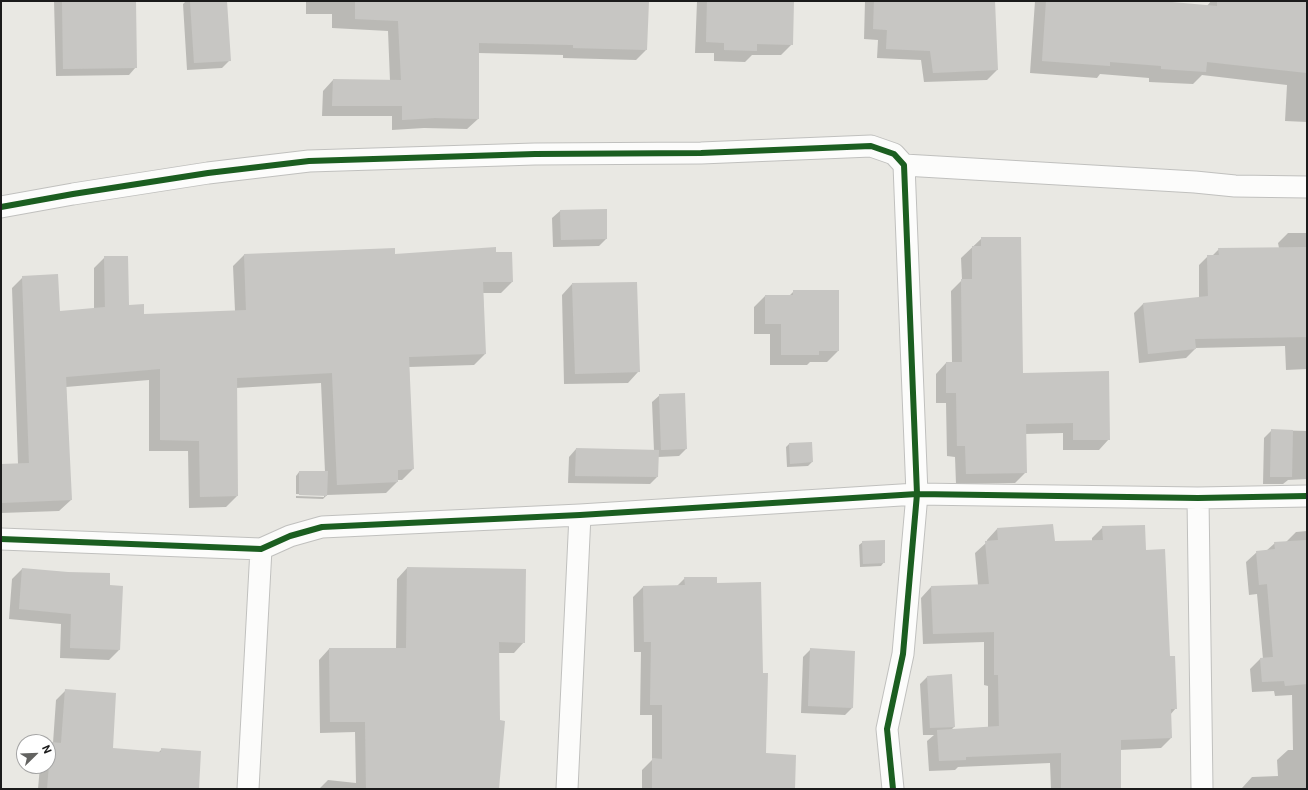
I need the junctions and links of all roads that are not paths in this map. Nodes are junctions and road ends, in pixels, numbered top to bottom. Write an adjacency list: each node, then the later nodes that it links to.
1 (904, 165): 2 (street); 3 (street); 4 (street)
2 (1307, 187)
3 (1, 207)
4 (918, 494): 6 (street); 7 (street); 12 (street)
5 (1307, 496): 6 (street)
6 (1198, 498): 13 (street)
7 (580, 515): 9 (street); 11 (street)
8 (1, 539): 9 (street)
9 (262, 549): 10 (street)
10 (248, 789)
11 (567, 789)
12 (892, 789)
13 (1202, 789)

